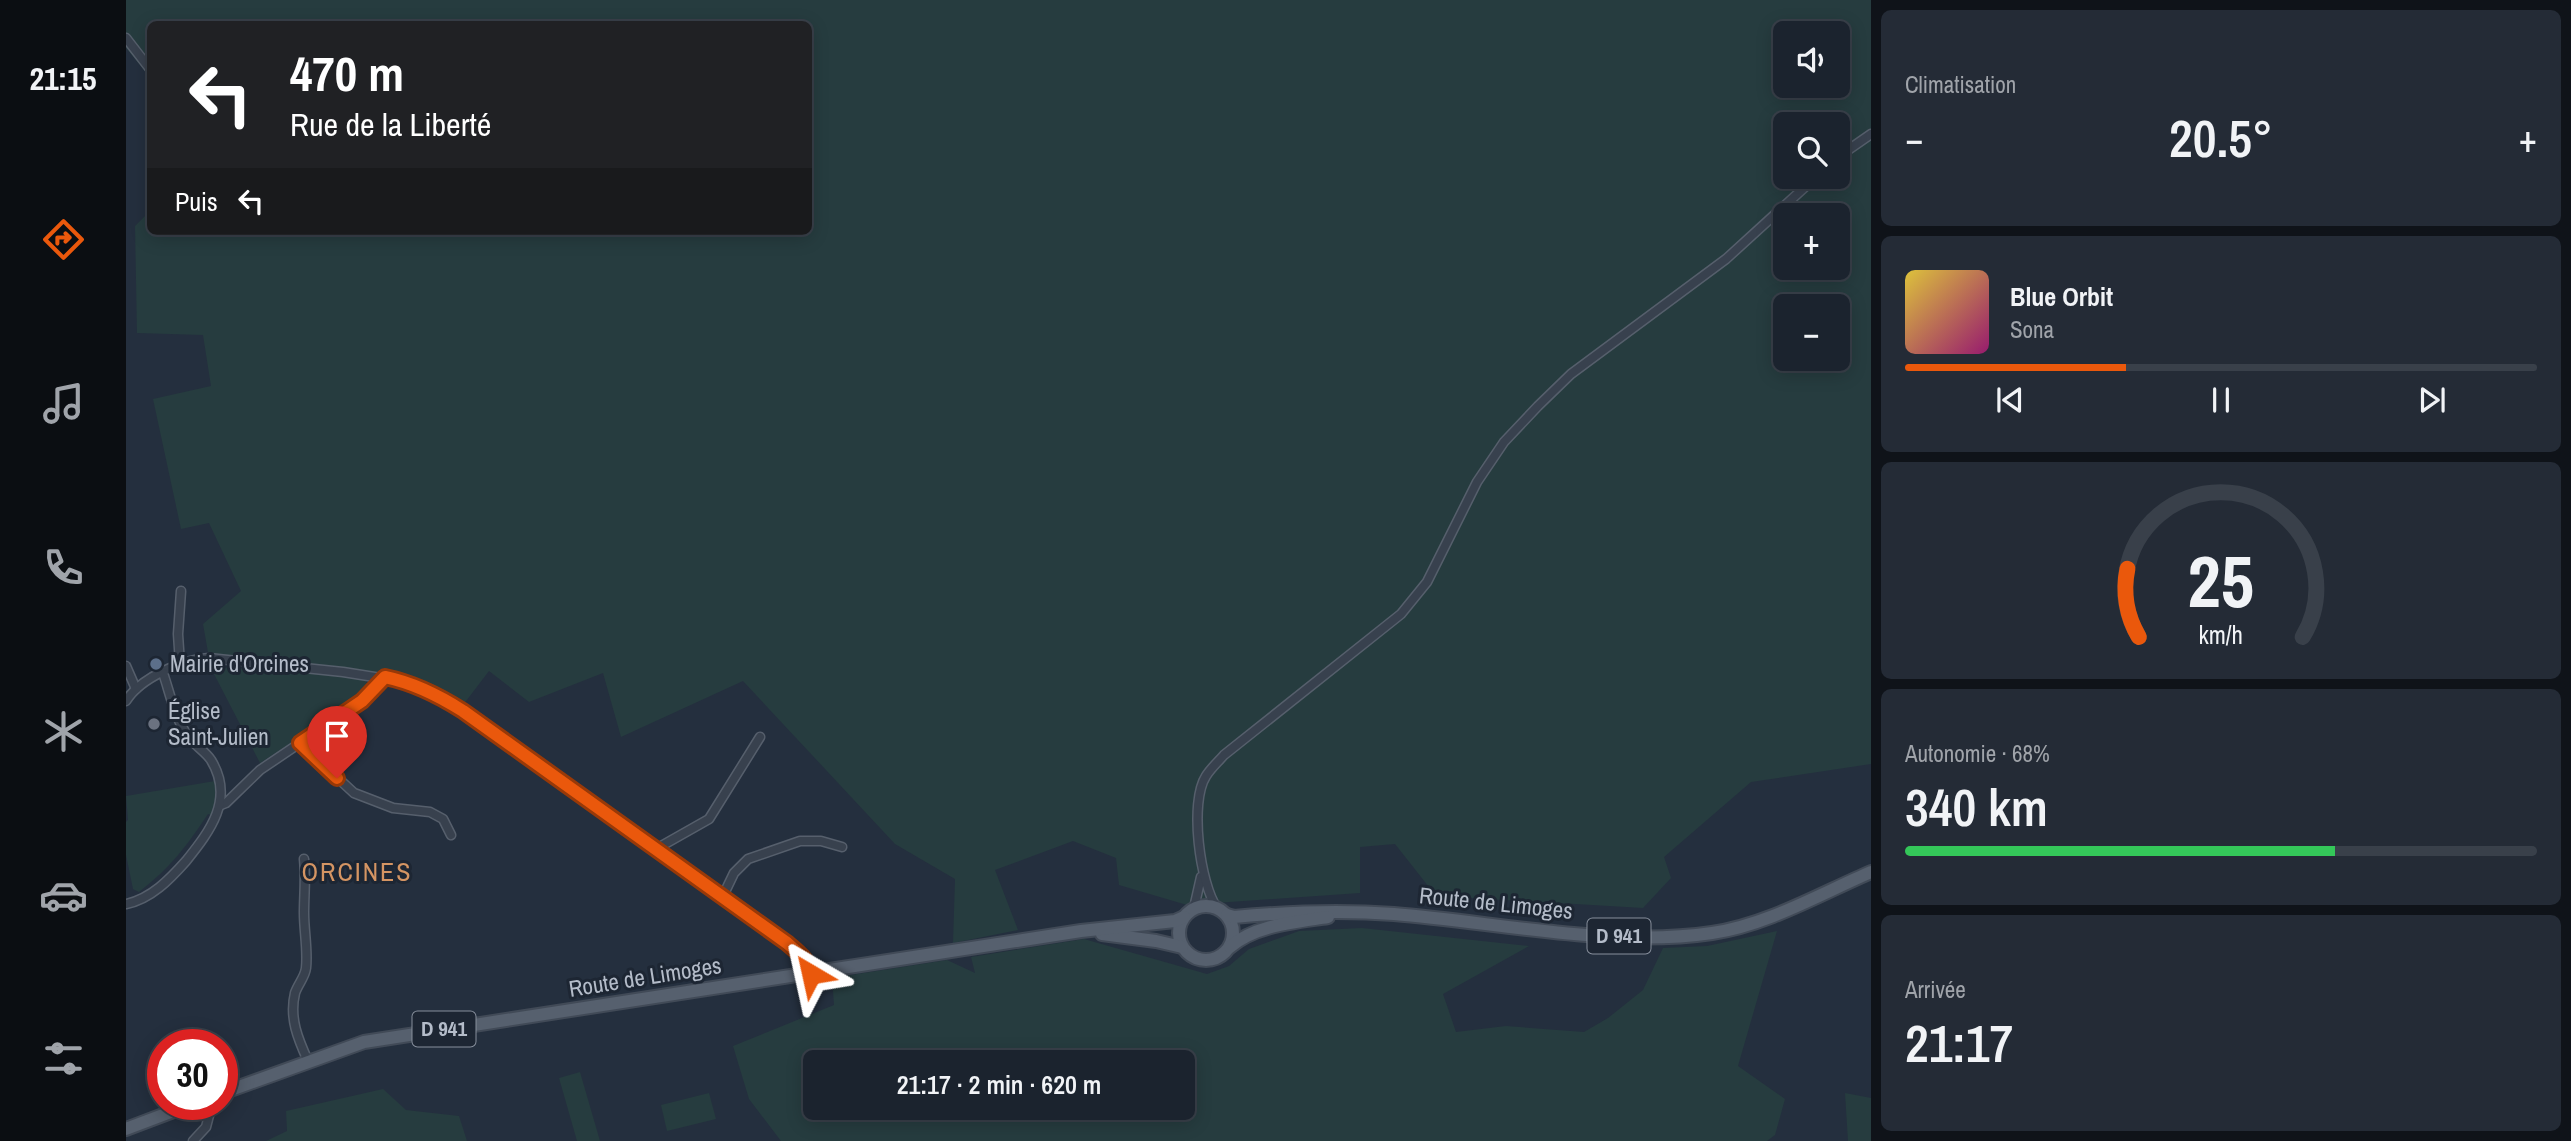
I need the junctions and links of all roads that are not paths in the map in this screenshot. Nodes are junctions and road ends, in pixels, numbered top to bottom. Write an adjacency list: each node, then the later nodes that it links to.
1 (126, 38): 2 (street)
2 (147, 65)
3 (1871, 134): 4 (street)
4 (1850, 149)
5 (1803, 189): 20 (street)
6 (181, 592): 7 (street)
7 (180, 664): 9 (street); 10 (street)
8 (126, 666): 11 (street)
9 (163, 673): 11 (street); 15 (street)
10 (385, 677): 14 (street); 18 (street)
11 (136, 688): 12 (street)
12 (126, 701)
13 (760, 737): 18 (street)
14 (300, 743): 15 (street); 16 (street)
15 (221, 805): 23 (street)
16 (451, 835)
17 (842, 847): 22 (street)
18 (656, 849): 22 (street)
19 (304, 859): 31 (street)
20 (1202, 871): 24 (street); 26 (street)
21 (1871, 872): 25 (main road, Route de Limoges / D 941)
22 (722, 898): 30 (street)
23 (126, 904)
24 (1222, 912): 25 (main road, Route de Limoges / D 941); 26 (main road); 29 (main road)
25 (1356, 912): 29 (main road, Route de Limoges / D 941)
26 (1189, 913): 27 (main road, Route de Limoges / D 941); 28 (main road)
27 (1081, 931): 28 (main road, Route de Limoges / D 941); 30 (main road, Route de Limoges / D 941)
28 (1182, 947): 29 (main road)
29 (1230, 947)
30 (811, 974): 31 (main road, Route de Limoges / D 941)
31 (308, 1061): 32 (main road, Route de Limoges / D 941)
32 (238, 1087)
33 (150, 1120): 35 (main road)
34 (208, 1120): 36 (street)
35 (126, 1129)
36 (193, 1141)

